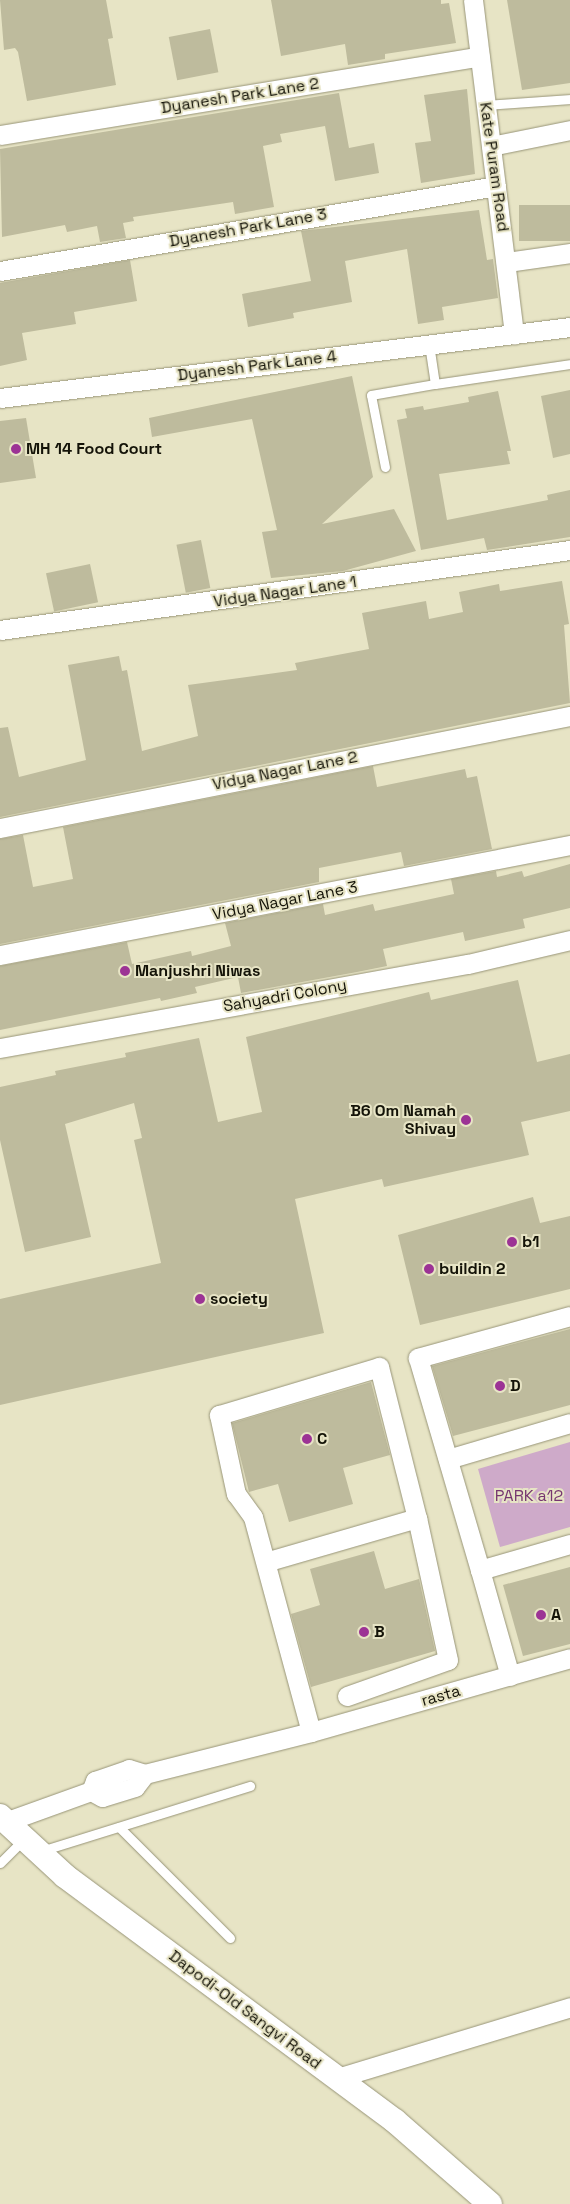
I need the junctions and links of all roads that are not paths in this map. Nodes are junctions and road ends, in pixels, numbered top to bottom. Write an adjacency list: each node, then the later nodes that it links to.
1 (474, 0): 2 (street, Kate Puram Road)
2 (480, 56): 4 (street, Kate Puram Road); 6 (street, Dyanesh Park Lane 2)
3 (570, 99): 4 (lane)
4 (486, 105): 7 (street, Kate Puram Road)
5 (570, 130): 7 (street)
6 (0, 135)
7 (491, 146): 8 (street, Kate Puram Road)
8 (496, 186): 10 (street, Kate Puram Road); 11 (street, Dyanesh Park Lane 3)
9 (570, 253): 10 (street)
10 (507, 262): 13 (street, Kate Puram Road)
11 (0, 271)
12 (570, 327): 13 (street, Dyanesh Park Lane 4)
13 (514, 335): 14 (street, Dyanesh Park Lane 4)
14 (429, 344): 16 (lane); 17 (street, Dyanesh Park Lane 4)
15 (570, 364): 16 (lane)
16 (435, 384): 18 (lane)
17 (0, 398)
18 (385, 466)
19 (570, 550): 20 (street, Vidya Nagar Lane 1)
20 (0, 630)
21 (570, 716): 22 (street, Vidya Nagar Lane 2)
22 (0, 828)
23 (570, 845): 25 (street, Vidya Nagar Lane 3)
24 (570, 940): 26 (street, Sahyadri Colony)
25 (0, 954)
26 (0, 1048)
27 (570, 1316): 29 (street)
28 (570, 1424): 29 (street)
29 (448, 1459): 33 (street)
30 (417, 1518): 32 (street); 32 (street); 36 (street)
31 (570, 1544): 33 (street)
32 (266, 1562): 37 (street)
33 (480, 1570): 35 (street)
34 (570, 1658): 35 (street, rasta)
35 (510, 1676): 37 (street, rasta)
36 (347, 1696)
37 (311, 1732): 39 (street, rasta)
38 (250, 1786): 40 (lane)
39 (3, 1819): 41 (street, Dapodi-Old Sangvi Road)
40 (119, 1827): 41 (lane); 43 (lane)
41 (31, 1846): 42 (lane); 45 (street, Dapodi-Old Sangvi Road)
42 (0, 1863)
43 (230, 1938)
44 (570, 2006): 45 (street)
45 (337, 2078): 46 (street, Dapodi-Old Sangvi Road)
46 (490, 2204)

